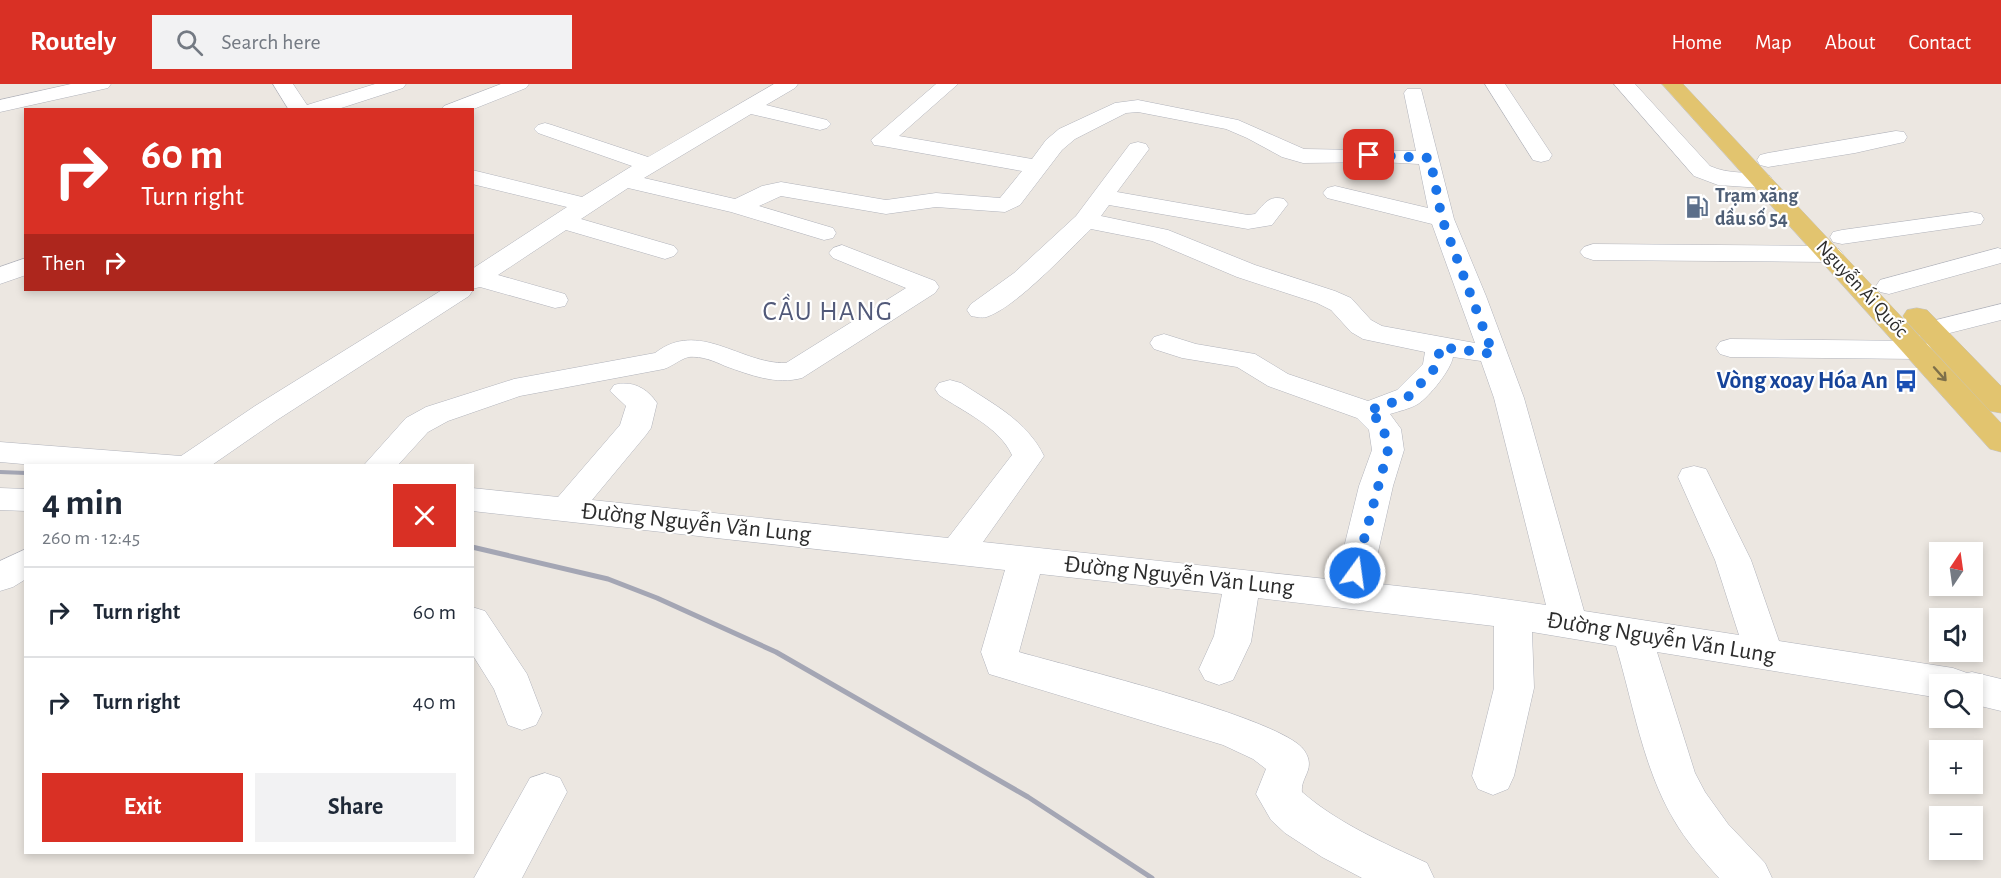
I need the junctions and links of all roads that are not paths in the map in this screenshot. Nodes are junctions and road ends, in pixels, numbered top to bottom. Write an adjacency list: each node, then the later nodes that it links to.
1 (101, 84): 12 (street)
2 (283, 84): 14 (street)
3 (396, 84): 15 (street)
4 (519, 84): 16 (street)
5 (788, 84): 13 (street)
6 (948, 84): 24 (street)
7 (1496, 84): 21 (street)
8 (1624, 84): 25 (street)
9 (1672, 84): 25 (main road, Nguyễn Ái Quốc)
10 (1694, 84): 25 (main road, Nguyễn Ái Quốc)
11 (1414, 93): 22 (street)
12 (0, 106)
13 (746, 107): 17 (street); 23 (street)
14 (299, 108)
15 (318, 108)
16 (456, 108)
17 (820, 124)
18 (545, 129): 23 (street)
19 (1896, 137): 25 (street)
20 (1138, 149): 29 (street)
21 (1541, 155)
22 (1430, 158): 24 (street); 36 (street)
23 (649, 165): 27 (street)
24 (1037, 167): 34 (street)
25 (1765, 170): 31 (main road, Nguyễn Ái Quốc); 33 (main road, Nguyễn Ái Quốc)
26 (474, 177): 32 (street)
27 (624, 180): 32 (street); 34 (street)
28 (1335, 193): 36 (street)
29 (1102, 197): 30 (street); 35 (street)
30 (1276, 204)
31 (1783, 204): 33 (main road); 40 (main road, Nguyễn Ái Quốc)
32 (586, 205): 38 (street)
33 (1812, 206): 40 (main road, Nguyễn Ái Quốc)
34 (738, 207): 39 (street)
35 (1087, 219): 52 (street); 56 (street)
36 (1442, 219): 58 (street)
37 (1972, 219): 40 (street)
38 (562, 221): 41 (street); 47 (street)
39 (824, 233)
40 (1836, 245): 42 (street); 49 (main road, Nguyễn Ái Quốc); 54 (main road, Nguyễn Ái Quốc)
41 (665, 251)
42 (1593, 252)
43 (842, 253): 67 (street)
44 (1998, 256): 49 (street)
45 (24, 267): 46 (street)
46 (0, 276)
47 (474, 280)
48 (474, 284): 51 (street)
49 (1889, 286): 54 (main road, Nguyễn Ái Quốc)
50 (457, 291): 66 (street)
51 (555, 300)
52 (981, 310)
53 (2001, 312): 54 (street)
54 (1924, 340): 57 (street); 61 (main road, Nguyễn Ái Quốc); 63 (main road, Nguyễn Ái Quốc, one-way to 63)
55 (1164, 343): 62 (street)
56 (1440, 347): 58 (street); 62 (street)
57 (1730, 348)
58 (1493, 354): 81 (street)
59 (950, 389): 73 (street)
60 (625, 391): 72 (street)
61 (2001, 404)
62 (1368, 411): 78 (street)
63 (2001, 442)
64 (0, 453): 65 (street)
65 (161, 464)
66 (191, 464)
67 (381, 464)
68 (1694, 477): 83 (street)
69 (0, 499): 71 (street)
70 (474, 499): 72 (street, Đường Nguyễn Văn Lung)
71 (24, 500)
72 (566, 509): 73 (street, Đường Nguyễn Văn Lung)
73 (957, 552): 74 (street, Đường Nguyễn Văn Lung)
74 (1026, 560): 77 (street, Đường Nguyễn Văn Lung); 94 (street)
75 (24, 563): 76 (street)
76 (0, 578)
77 (1242, 584): 78 (street, Đường Nguyễn Văn Lung); 84 (street)
78 (1350, 595): 79 (street, Đường Nguyễn Văn Lung)
79 (1513, 615): 81 (street, Đường Nguyễn Văn Lung); 91 (street)
80 (474, 624): 90 (street)
81 (1569, 624): 82 (street, Đường Nguyễn Văn Lung)
82 (1632, 634): 83 (street, Đường Nguyễn Văn Lung); 95 (street)
83 (1764, 654): 85 (street, Đường Nguyễn Văn Lung)
84 (1219, 669)
85 (1929, 680)
86 (2001, 684): 87 (street)
87 (1983, 685)
88 (1983, 689): 89 (street)
89 (2001, 695)
90 (522, 713)
91 (1493, 776)
92 (545, 792): 93 (street)
93 (497, 878)
94 (1411, 878)
95 (1749, 878)

